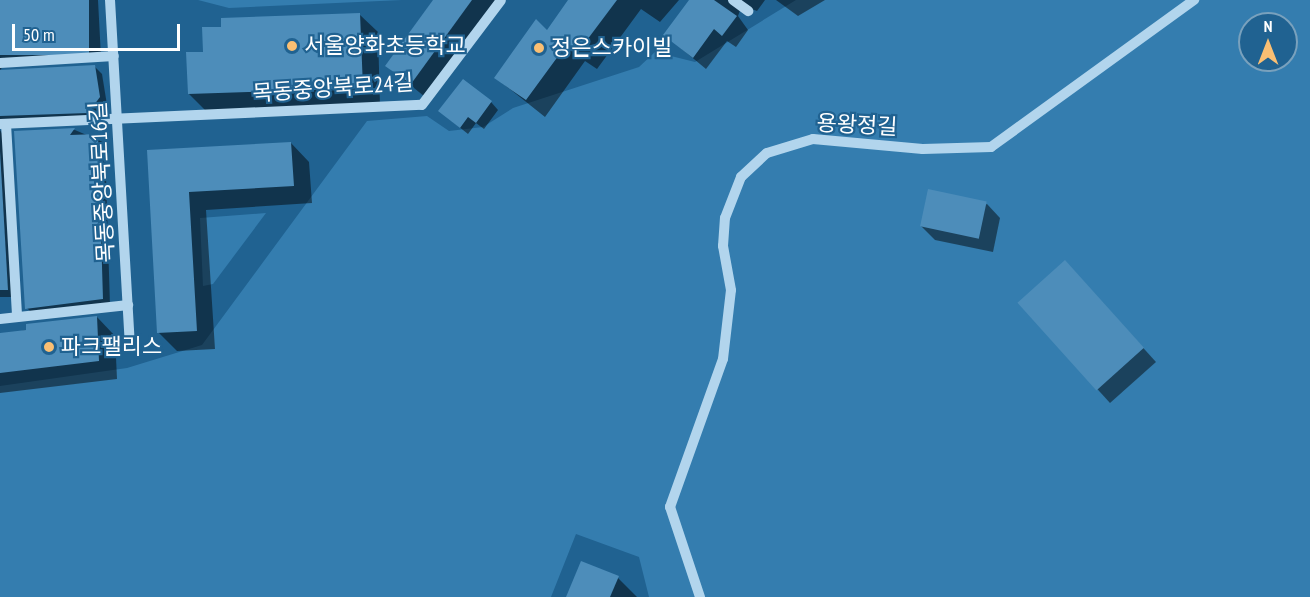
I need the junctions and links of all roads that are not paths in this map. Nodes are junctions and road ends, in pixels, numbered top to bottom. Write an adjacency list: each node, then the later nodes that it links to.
1 (110, 0): 6 (street, 목동중앙북로16길)
2 (501, 0): 8 (street, 목동중앙북로24길)
3 (733, 0): 5 (street)
4 (1194, 0): 14 (street, 용왕정길)
5 (748, 11)
6 (114, 56): 7 (street); 8 (street, 목동중앙북로16길)
7 (0, 63)
8 (117, 119): 9 (street); 10 (street, 목동중앙북로16길)
9 (3, 124): 11 (street)
10 (128, 305): 11 (street); 13 (street, 목동중앙북로16길)
11 (17, 317): 12 (street)
12 (0, 319)
13 (130, 342)
14 (700, 597)

